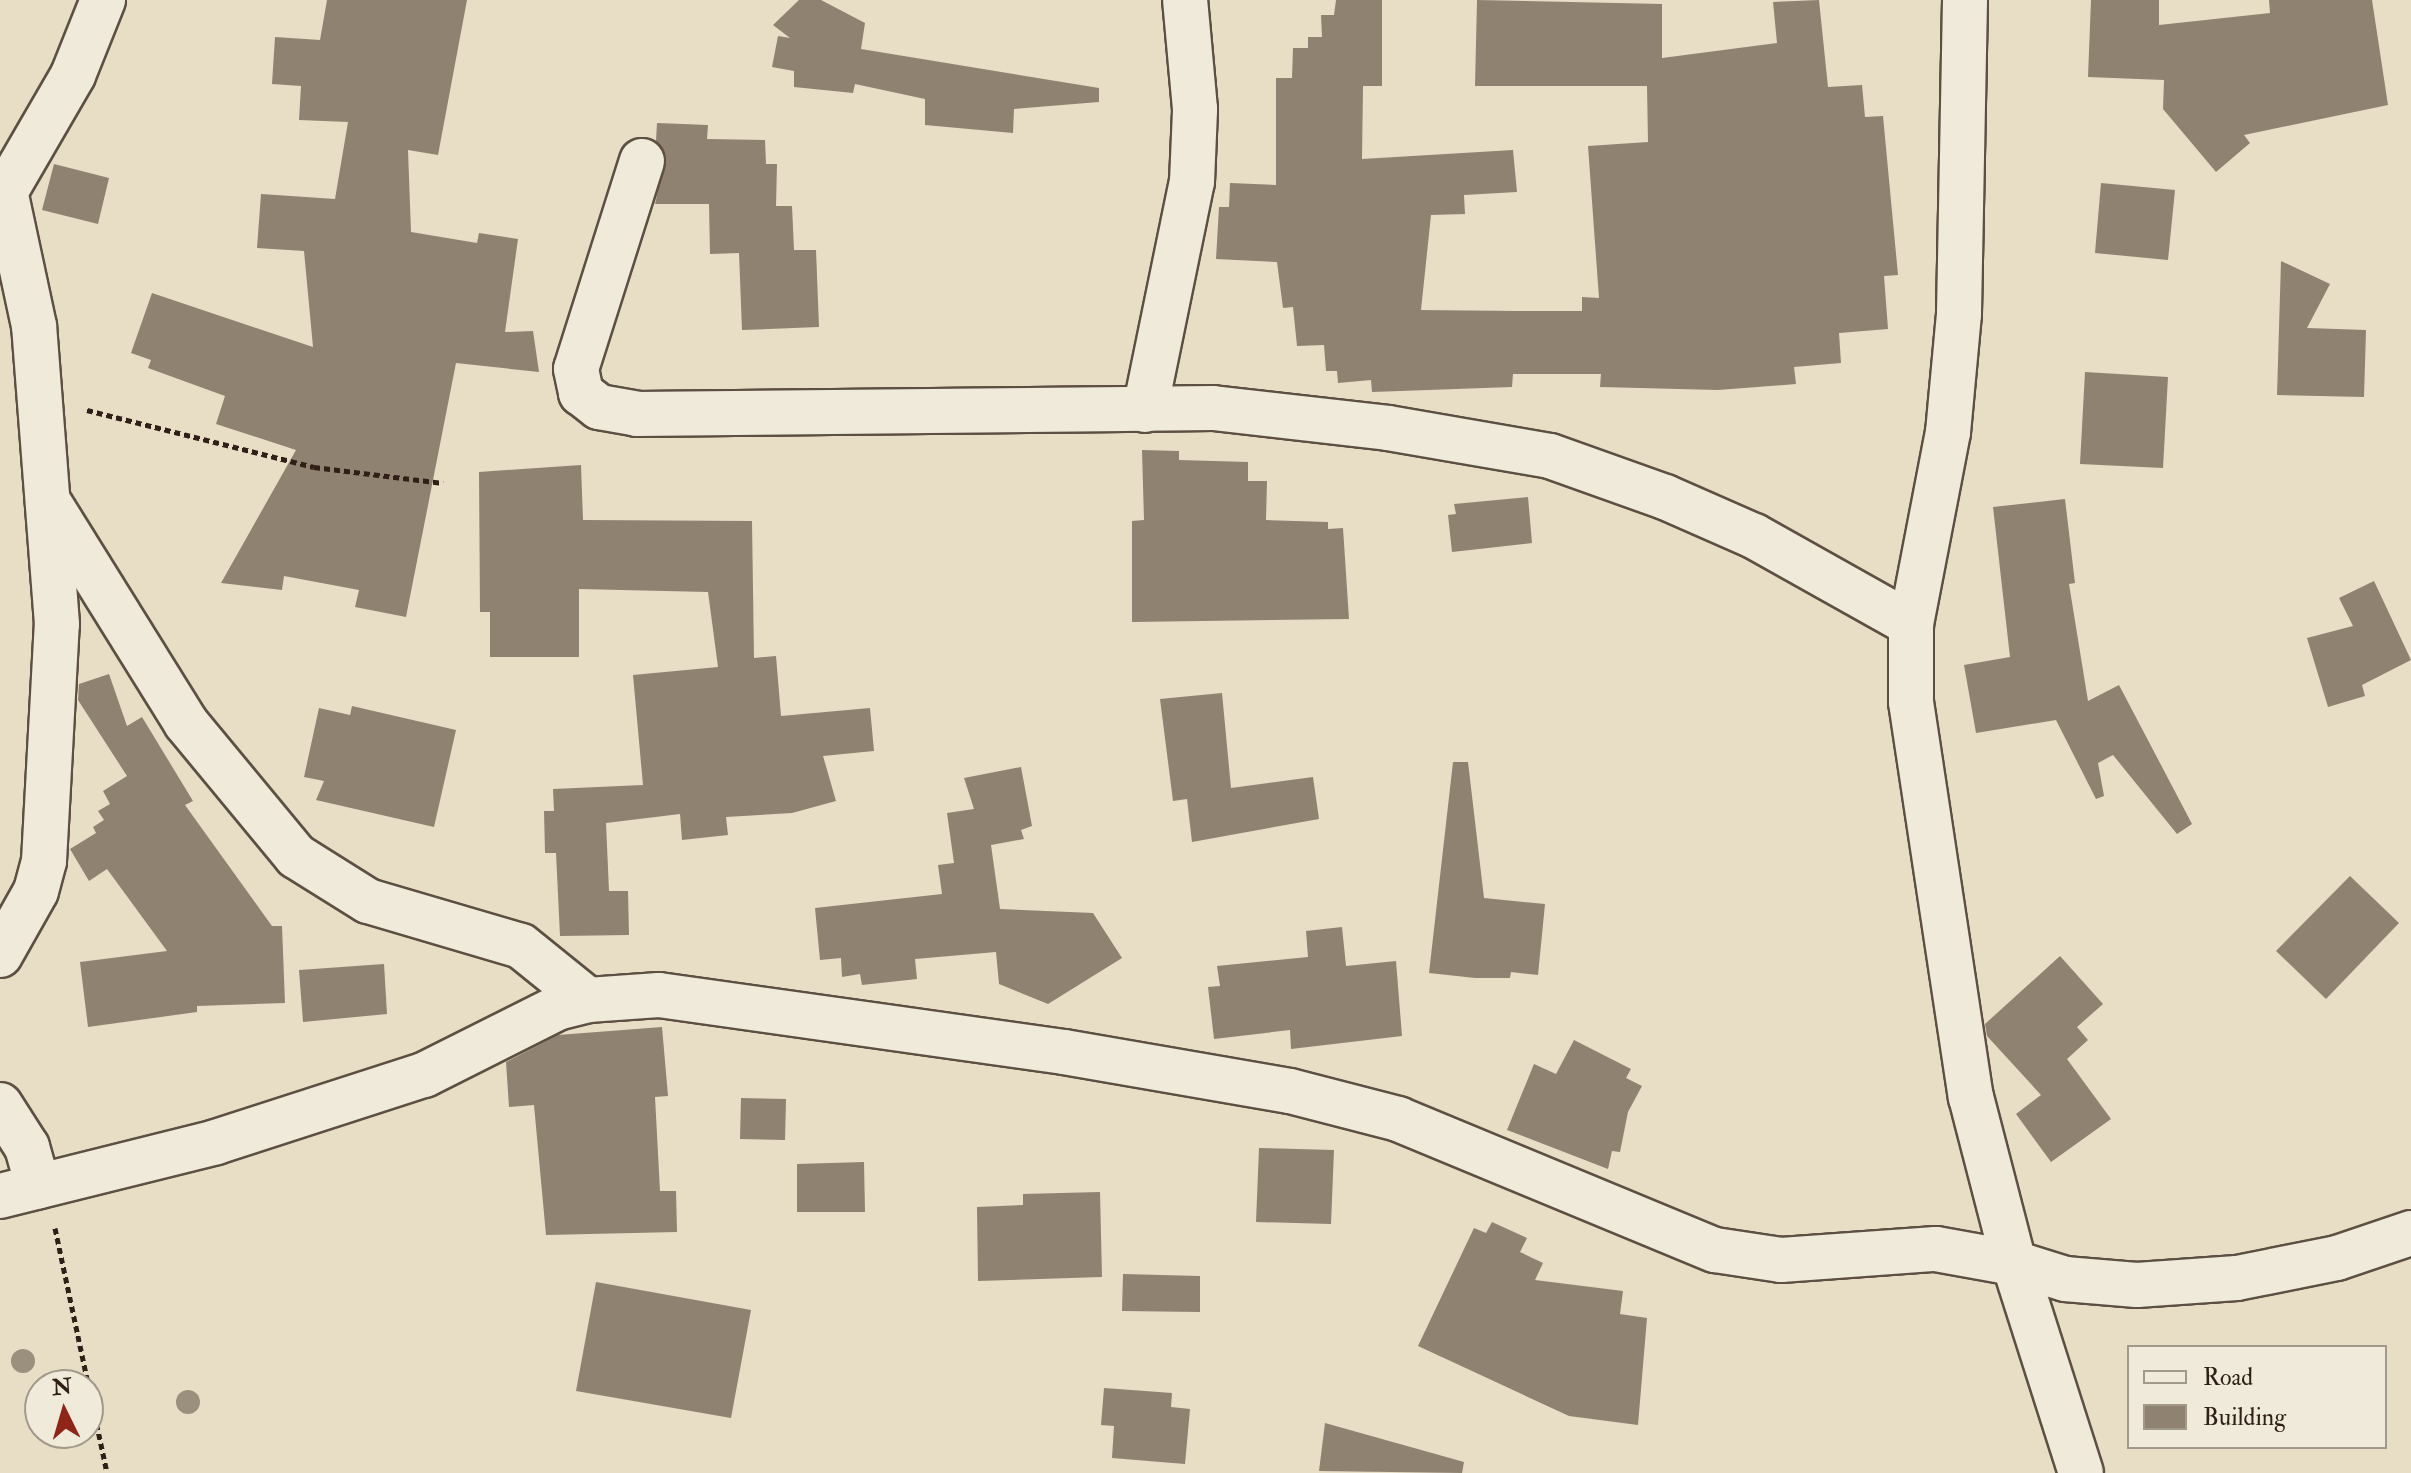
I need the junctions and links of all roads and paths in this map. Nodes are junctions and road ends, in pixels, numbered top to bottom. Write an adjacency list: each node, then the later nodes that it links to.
1 (103, 0): 5 (street)
2 (1185, 0): 7 (street)
3 (1965, 0): 10 (street)
4 (642, 161): 7 (street)
5 (3, 198): 6 (street)
6 (36, 395): 8 (path); 9 (street)
7 (1145, 410): 10 (street)
8 (443, 483)
9 (44, 495): 11 (street); 12 (street)
10 (1911, 624): 16 (street)
11 (0, 955)
12 (588, 1000): 14 (street); 16 (street)
13 (0, 1105): 14 (street)
14 (28, 1189): 17 (path)
15 (2411, 1233): 16 (street)
16 (2014, 1263): 18 (street)
17 (107, 1473)
18 (2081, 1473)

